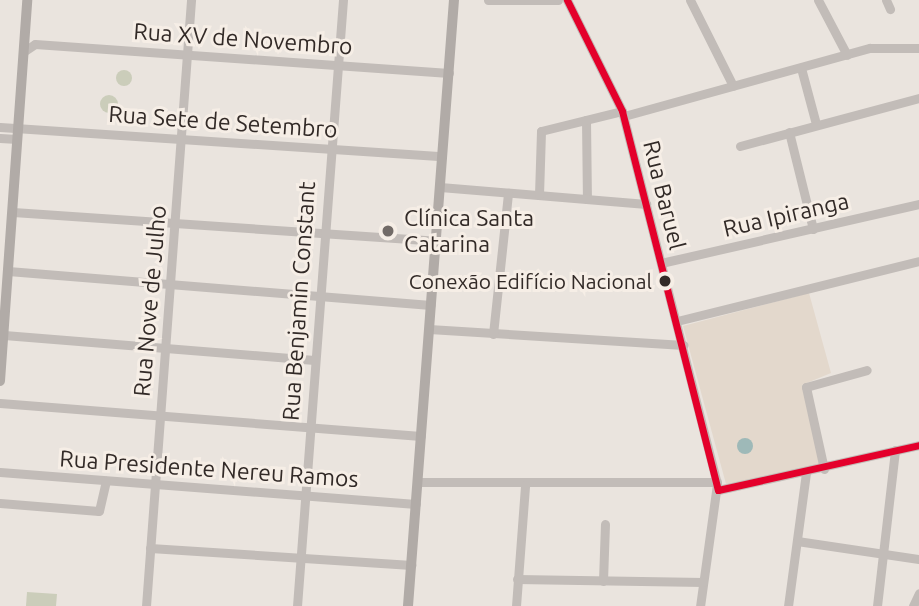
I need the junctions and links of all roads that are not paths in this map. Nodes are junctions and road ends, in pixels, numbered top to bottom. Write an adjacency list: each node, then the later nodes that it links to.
1 (27, 0): 10 (main road)
2 (191, 0): 14 (street, Rua Nove de Julho)
3 (343, 0): 16 (street, Rua Benjamin Constant)
4 (454, 0): 18 (main road)
5 (488, 0): 6 (street)
6 (558, 0)
7 (567, 0): 21 (street, Rua Baruel)
8 (690, 0): 19 (street)
9 (818, 0): 15 (street)
10 (24, 33): 11 (street); 13 (main road)
11 (35, 44): 13 (street); 14 (street, Rua XV de Novembro)
12 (915, 46): 15 (street)
13 (23, 52): 26 (main road)
14 (187, 54): 16 (street, Rua XV de Novembro); 28 (street, Rua Nove de Julho)
15 (847, 55): 17 (street)
16 (338, 64): 18 (street, Rua XV de Novembro); 30 (street, Rua Benjamin Constant)
17 (801, 68): 19 (street); 23 (street)
18 (449, 73): 31 (main road)
19 (733, 86): 21 (street)
20 (919, 98): 23 (street)
21 (623, 114): 22 (street); 36 (street, Rua Baruel)
22 (586, 120): 34 (street); 35 (street)
23 (816, 124): 25 (street)
24 (0, 127): 26 (street, Rua Sete de Setembro)
25 (789, 132): 29 (street); 40 (street)
26 (18, 134): 27 (street, Rua Sete de Setembro); 28 (street, Rua Sete de Setembro); 38 (main road)
27 (0, 138)
28 (183, 138): 30 (street, Rua Sete de Setembro); 39 (street, Rua Nove de Julho)
29 (740, 146)
30 (329, 149): 31 (street, Rua Sete de Setembro); 41 (street, Rua Benjamin Constant)
31 (442, 156): 32 (main road)
32 (440, 187): 33 (street); 42 (main road)
33 (508, 193): 34 (street); 51 (street)
34 (539, 195): 35 (street)
35 (587, 199): 36 (street)
36 (646, 204): 44 (street, Rua Baruel)
37 (919, 204): 40 (street, Rua Ipiranga)
38 (13, 212): 39 (street); 45 (main road)
39 (175, 223): 41 (street); 46 (street, Rua Nove de Julho)
40 (813, 229): 44 (street, Rua Ipiranga)
41 (325, 233): 42 (street); 47 (street, Rua Benjamin Constant)
42 (436, 241): 48 (main road)
43 (919, 261): 49 (street)
44 (661, 263): 49 (street, Rua Baruel)
45 (8, 271): 46 (street); 52 (main road)
46 (170, 283): 47 (street); 54 (street, Rua Nove de Julho)
47 (320, 296): 48 (street); 55 (street, Rua Benjamin Constant)
48 (431, 305): 50 (main road)
49 (677, 321): 53 (street, Rua Baruel)
50 (429, 330): 51 (street); 61 (main road)
51 (493, 334): 53 (street)
52 (4, 335): 54 (street); 57 (main road)
53 (683, 345): 71 (street, Rua Baruel)
54 (165, 347): 55 (street); 59 (street, Rua Nove de Julho)
55 (314, 360): 60 (street, Rua Benjamin Constant)
56 (867, 370): 64 (street)
57 (0, 381)
58 (0, 403): 59 (street)
59 (159, 417): 60 (street); 69 (street, Rua Nove de Julho)
60 (309, 429): 61 (street); 72 (street, Rua Benjamin Constant)
61 (421, 436): 68 (main road)
62 (919, 445): 63 (street)
63 (895, 450): 64 (street); 78 (street)
64 (824, 468): 66 (street)
65 (0, 472): 67 (street, Rua Presidente Nereu Ramos)
66 (806, 473): 71 (street); 76 (street)
67 (106, 481): 69 (street, Rua Presidente Nereu Ramos); 73 (street)
68 (418, 482): 70 (street); 74 (main road)
69 (156, 484): 72 (street, Rua Presidente Nereu Ramos); 77 (street, Rua Nove de Julho)
70 (525, 485): 71 (street); 82 (street)
71 (718, 486): 84 (street)
72 (305, 496): 74 (street, Rua Presidente Nereu Ramos); 79 (street, Rua Benjamin Constant)
73 (0, 503)
74 (416, 504): 81 (main road)
75 (605, 524): 83 (street)
76 (797, 541): 78 (street); 91 (street)
77 (150, 548): 79 (street); 86 (street, Rua Nove de Julho)
78 (884, 553): 80 (street); 92 (street)
79 (301, 559): 81 (street); 87 (street, Rua Benjamin Constant)
80 (919, 559)
81 (411, 565): 88 (main road)
82 (517, 579): 83 (street); 89 (street)
83 (603, 581): 84 (street)
84 (703, 582): 90 (street)
85 (919, 593): 93 (street)
86 (146, 606)
87 (297, 606)
88 (408, 606)
89 (516, 606)
90 (700, 606)
91 (788, 606)
92 (877, 606)
93 (913, 606)

